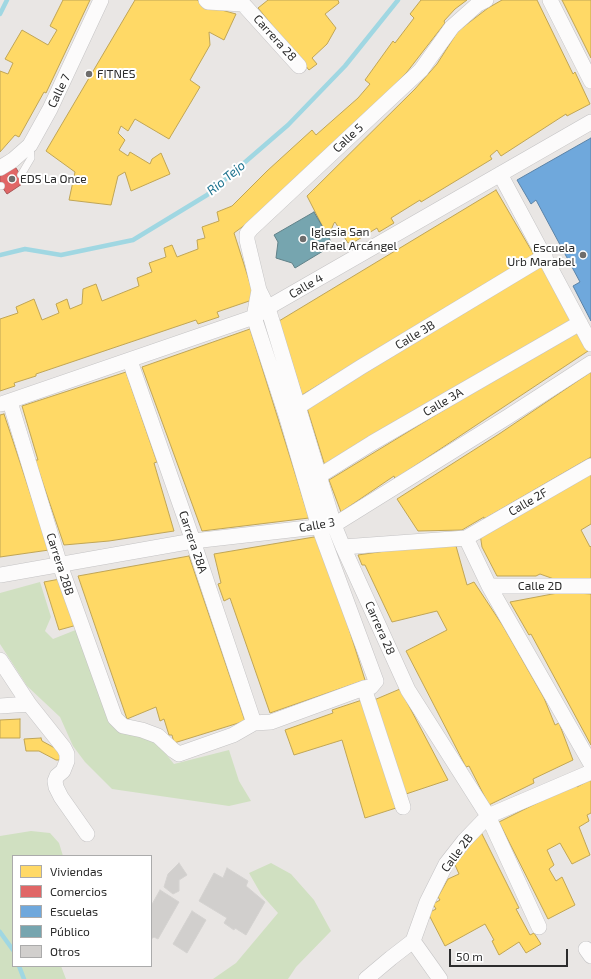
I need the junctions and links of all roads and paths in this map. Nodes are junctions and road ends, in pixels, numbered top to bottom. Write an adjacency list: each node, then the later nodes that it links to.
1 (101, 0): 9 (street, Calle 7)
2 (206, 0): 5 (street, Carrera 28)
3 (486, 0): 14 (street, Calle 5)
4 (550, 0): 7 (street)
5 (245, 2): 6 (street, Carrera 28)
6 (299, 66)
7 (591, 81)
8 (591, 122): 11 (street, Calle 4)
9 (30, 145): 10 (street, Calle 7); 12 (lane)
10 (0, 168)
11 (500, 174): 13 (street); 15 (street, Calle 4)
12 (21, 176)
13 (545, 256): 17 (street); 22 (street, Calle 3B)
14 (259, 290): 15 (street, Calle 5); 16 (street, Calle 5)
15 (268, 308): 16 (street, Calle 4); 22 (street, Carrera 28)
16 (254, 317): 19 (street, Calle 4); 22 (street, Carrera 28)
17 (580, 323): 18 (street); 24 (street, Calle 3A)
18 (591, 344)
19 (130, 361): 21 (street, Calle 4); 28 (street, Carrera 28A)
20 (591, 362): 25 (street, Calle 3)
21 (5, 403): 30 (street, Carrera 28B)
22 (292, 411): 24 (street, Carrera 28)
23 (591, 466): 27 (street, Calle 2F)
24 (313, 480): 25 (street, Carrera 28); 26 (street, Carrera 28)
25 (334, 525): 26 (street, Calle 3); 29 (street, Carrera 28)
26 (319, 527): 28 (street, Calle 3); 35 (street, Carrera 28)
27 (466, 538): 29 (street); 32 (street)
28 (193, 541): 30 (street, Calle 3); 38 (street, Carrera 28A)
29 (343, 547): 42 (street, Carrera 28)
30 (60, 565): 31 (street, Calle 3); 38 (street, Carrera 28B)
31 (0, 575)
32 (489, 586): 33 (street, Calle 2D); 39 (street)
33 (591, 586)
34 (0, 660): 36 (street)
35 (369, 686): 38 (street); 41 (street, Carrera 28)
36 (29, 704): 37 (street); 43 (street)
37 (0, 706)
38 (254, 723)
39 (591, 764)
40 (591, 772): 42 (street, Calle 2B)
41 (403, 807)
42 (488, 816): 44 (street, Carrera 28); 45 (street, Calle 2B)
43 (87, 834)
44 (539, 927)
45 (414, 942): 46 (street); 47 (street)
46 (366, 979)
47 (440, 979)

